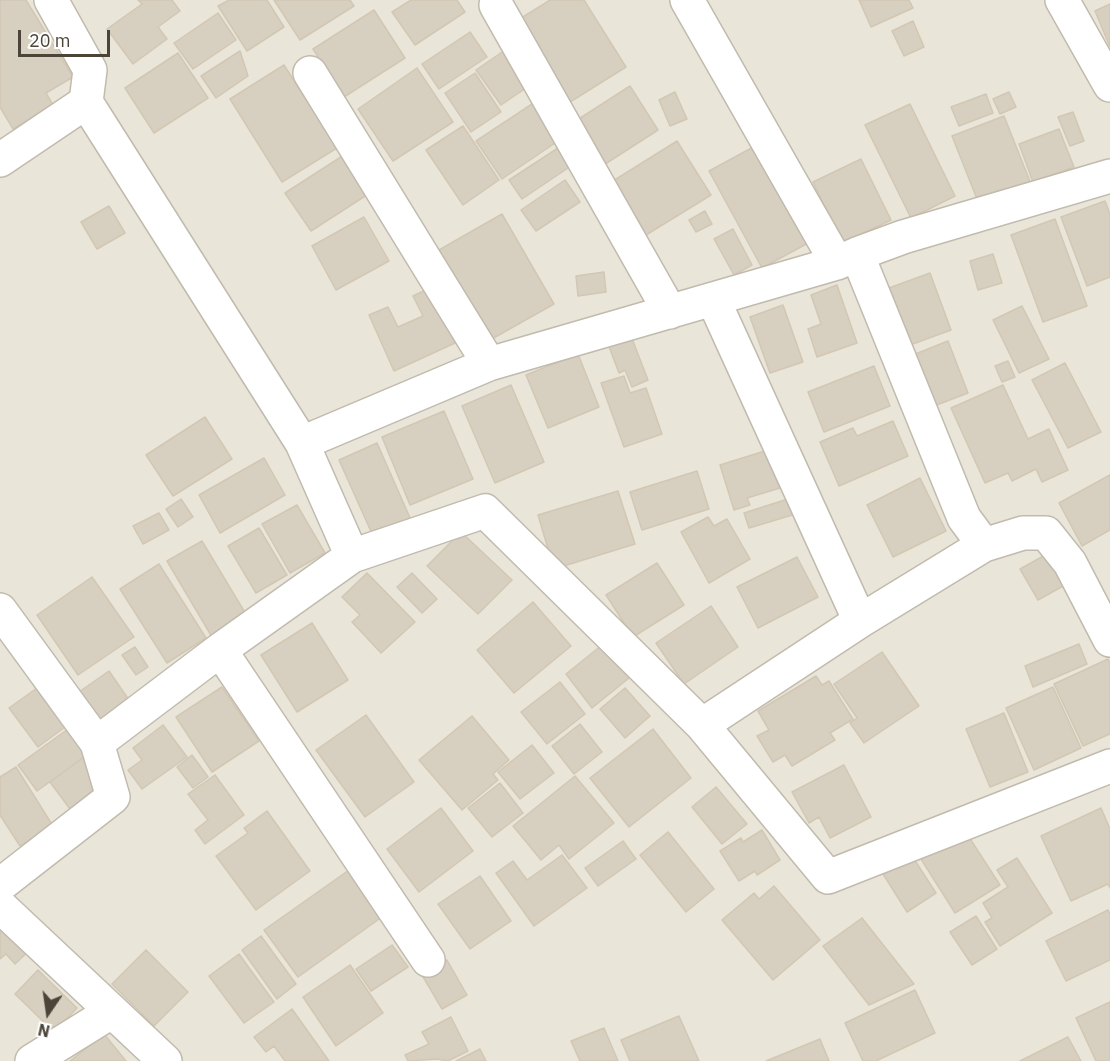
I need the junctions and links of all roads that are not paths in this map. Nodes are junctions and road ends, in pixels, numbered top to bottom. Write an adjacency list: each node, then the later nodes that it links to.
1 (687, 0): 10 (street)
2 (1062, 0): 6 (street)
3 (56, 2): 7 (street)
4 (496, 5): 12 (street)
5 (310, 73): 13 (street)
6 (1110, 85)
7 (86, 102): 8 (street); 14 (street)
8 (0, 160)
9 (1110, 176): 10 (street)
10 (847, 258): 11 (street); 15 (street)
11 (713, 299): 12 (street); 18 (street)
12 (670, 312): 13 (street)
13 (489, 364): 14 (street)
14 (302, 443): 16 (street)
15 (984, 545): 18 (street); 19 (street)
16 (352, 556): 20 (street); 21 (street)
17 (0, 610): 22 (street)
18 (860, 621): 21 (street)
19 (1110, 640)
20 (220, 650): 22 (street); 26 (street)
21 (702, 725): 23 (street)
22 (97, 743): 24 (street)
23 (1110, 766)
24 (0, 885)
25 (0, 906): 27 (street)
26 (428, 960)
27 (111, 1012): 28 (street); 29 (street)
28 (32, 1061)
29 (165, 1061)

